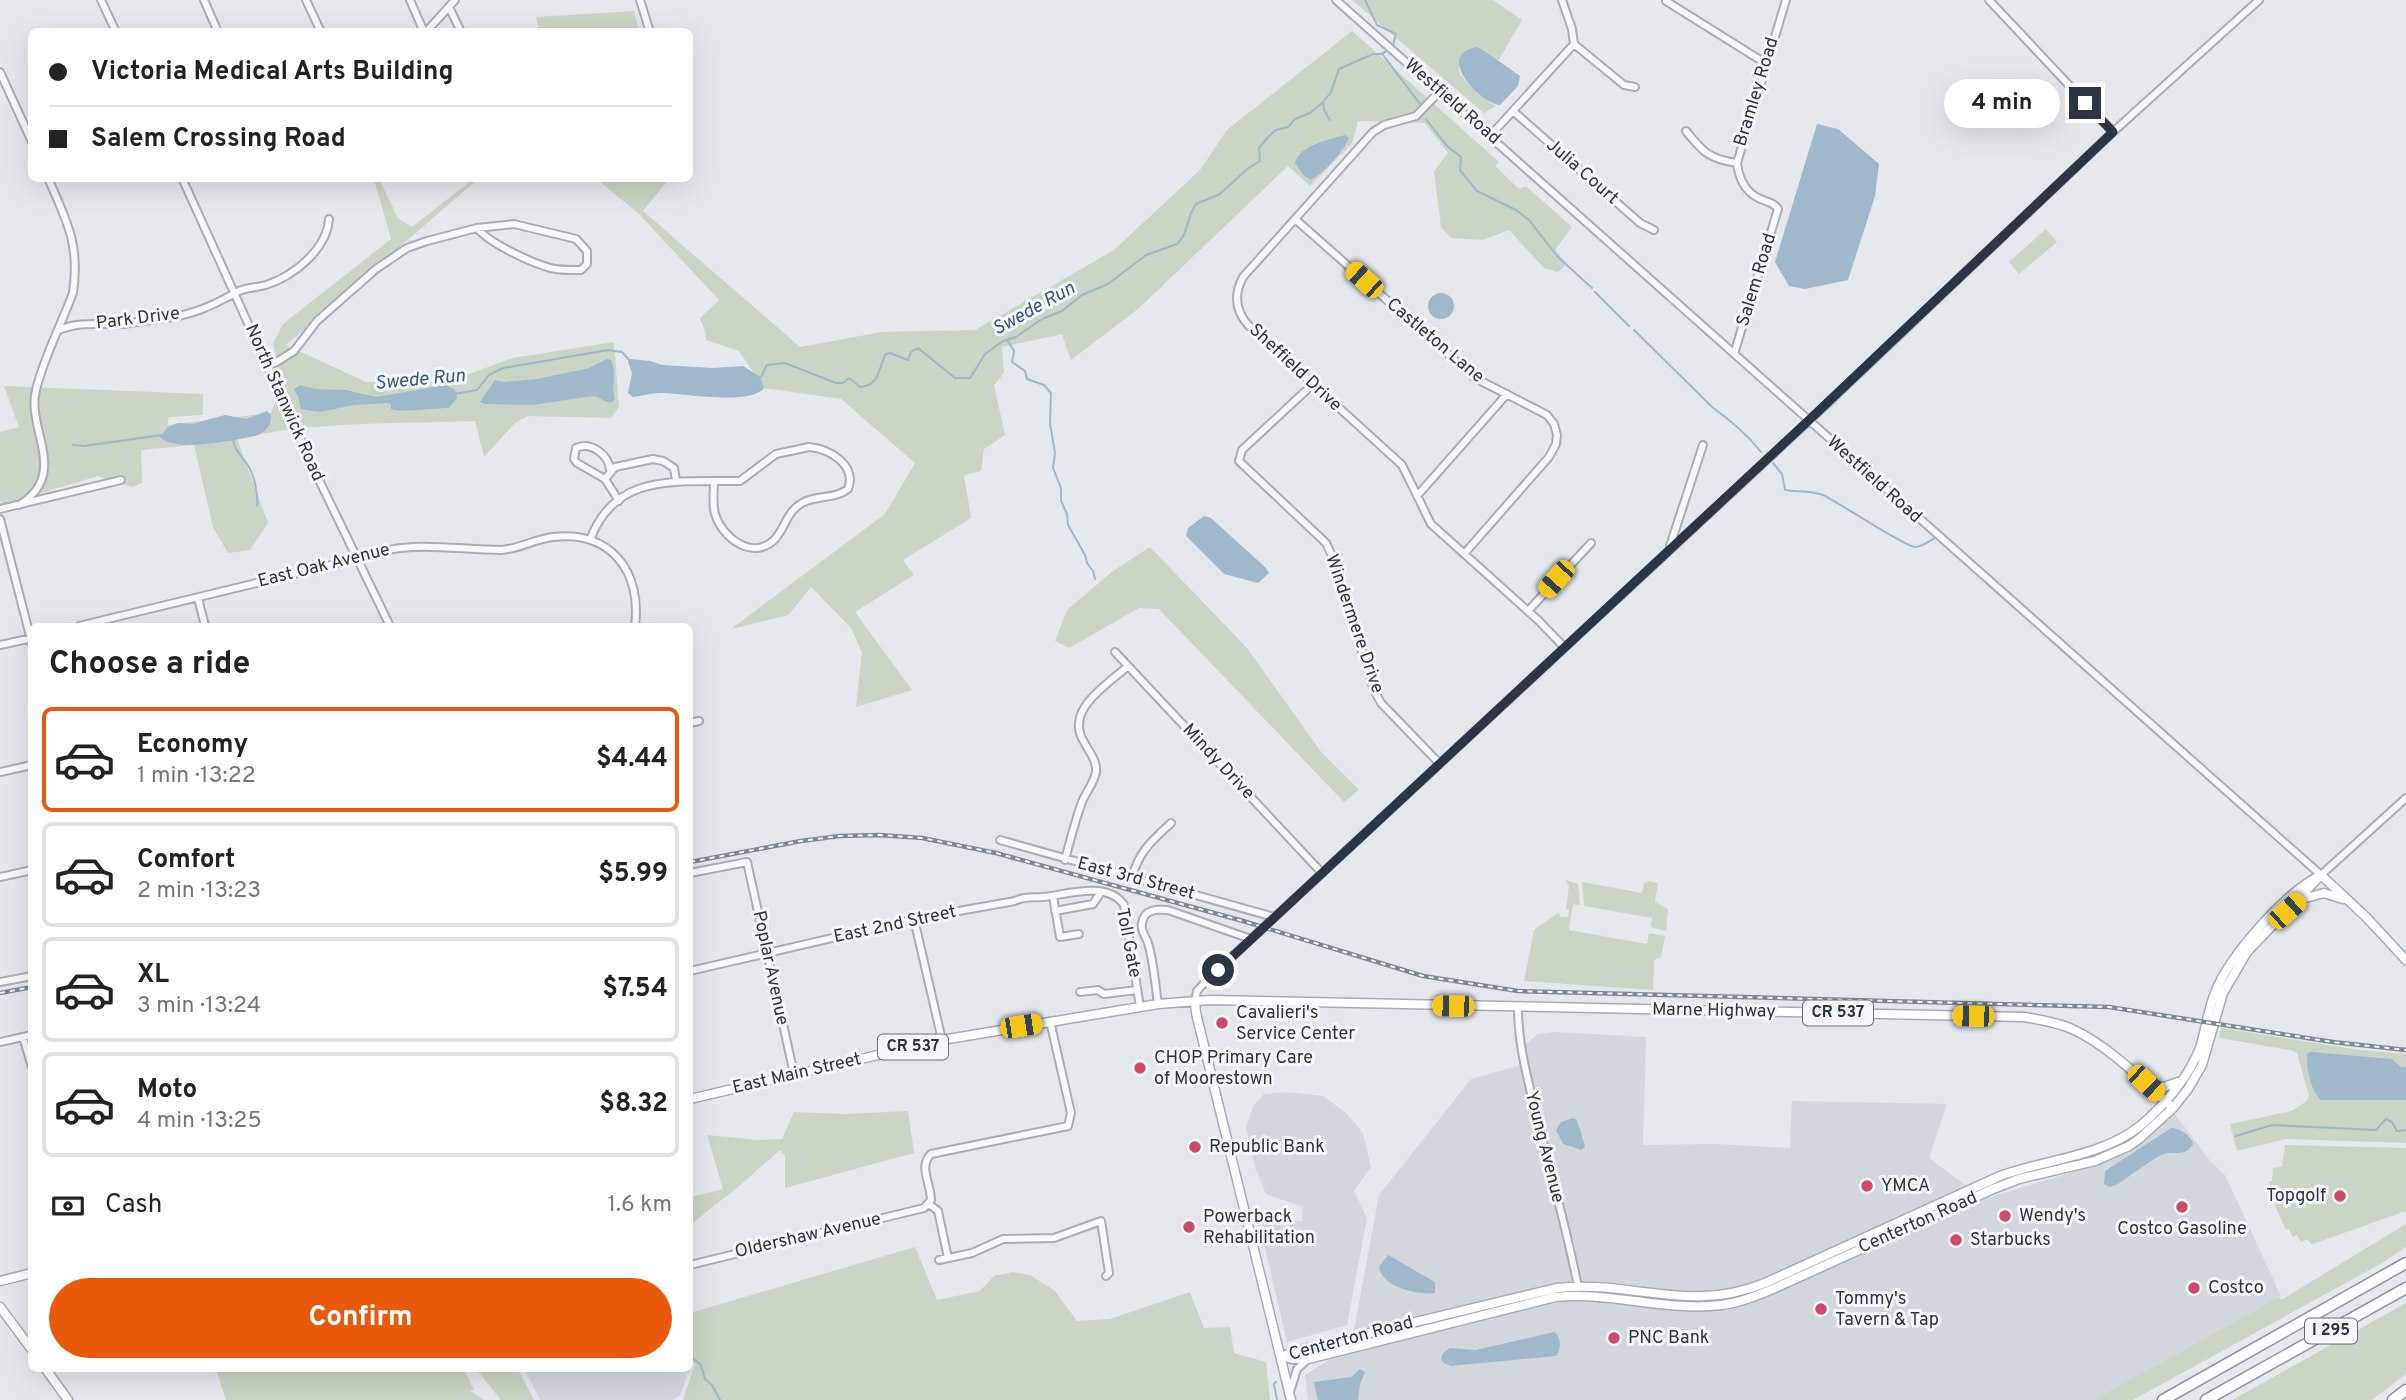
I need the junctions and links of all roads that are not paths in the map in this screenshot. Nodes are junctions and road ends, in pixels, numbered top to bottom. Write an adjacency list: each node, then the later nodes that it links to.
1 (102, 0): 14 (street)
2 (204, 0): 15 (street)
3 (306, 0): 16 (street)
4 (410, 0): 17 (street)
5 (455, 0): 13 (street)
6 (640, 0): 20 (street)
7 (1336, 0): 25 (street, Westfield Road)
8 (1562, 0): 21 (street)
9 (1786, 0): 22 (street, Bramley Road)
10 (1989, 0): 28 (street)
11 (2259, 0): 28 (street)
12 (1666, 1): 22 (street)
13 (449, 8): 18 (street); 19 (street)
14 (114, 28)
15 (216, 28)
16 (319, 28)
17 (423, 28)
18 (429, 28)
19 (459, 28)
20 (649, 28)
21 (1574, 44): 24 (street); 26 (street)
22 (1765, 63): 31 (street, Bramley Road)
23 (0, 72): 29 (street)
24 (1635, 87)
25 (1439, 92): 30 (street, Westfield Road); 36 (street, Sheffield Drive)
26 (1513, 111): 30 (street); 38 (street, Julia Court)
27 (1686, 131): 31 (street)
28 (2113, 132): 47 (street)
29 (28, 133)
30 (1490, 135): 43 (street, Westfield Road)
31 (1737, 163): 34 (street, Bramley Road)
32 (50, 182): 40 (street)
33 (184, 182): 39 (street, North Stanwick Road)
34 (1776, 206): 43 (street, Salem Road)
35 (329, 219): 39 (street, Park Drive)
36 (1295, 219): 45 (street, Sheffield Drive); 46 (street, Castleton Lane)
37 (477, 228): 37 (street); 44 (street)
38 (1654, 230)
39 (234, 293): 41 (street, Park Drive); 44 (street, North Stanwick Road)
40 (66, 313): 41 (street, Park Drive); 42 (street)
41 (79, 325): 42 (street, Park Drive)
42 (59, 330): 56 (street)
43 (1734, 354): 47 (street, Westfield Road)
44 (268, 364): 63 (street, North Stanwick Road)
45 (1311, 385): 54 (street, Sheffield Drive); 78 (street, Windermere Drive)
46 (1507, 394): 54 (street); 62 (street, Castleton Lane)
47 (1808, 421): 61 (street); 88 (street, Westfield Road)
48 (1703, 445): 61 (street)
49 (610, 470): 50 (street); 50 (street); 52 (street)
50 (605, 479): 55 (street)
51 (121, 481): 56 (street)
52 (676, 481): 53 (street); 55 (street)
53 (714, 481): 53 (street)
54 (1417, 496): 62 (street, Sheffield Drive)
55 (620, 501): 59 (street)
56 (19, 505): 57 (street)
57 (0, 509)
58 (0, 519): 70 (street)
59 (590, 540): 63 (street, East Oak Avenue); 69 (street, East Oak Avenue)
60 (1591, 543): 65 (street)
61 (1669, 548): 73 (street)
62 (1464, 554): 65 (street, Sheffield Drive)
63 (356, 559): 64 (street, East Oak Avenue); 68 (street, North Stanwick Road)
64 (198, 598): 66 (street, East Oak Avenue); 67 (street)
65 (1528, 611): 73 (street, Sheffield Drive)
66 (92, 623)
67 (204, 623)
68 (388, 623)
69 (635, 623)
70 (28, 628)
71 (28, 640): 72 (street)
72 (0, 645)
73 (1564, 646): 78 (street)
74 (1115, 652): 75 (street, Mindy Drive)
75 (1128, 666): 84 (street); 87 (street, Mindy Drive)
76 (699, 721): 77 (street)
77 (693, 722)
78 (1439, 763): 87 (street)
79 (28, 766): 80 (street)
80 (0, 772)
81 (2406, 798): 88 (street)
82 (1171, 823): 90 (street)
83 (1000, 840): 84 (street, East 3rd Street)
84 (1065, 860): 90 (street, East 3rd Street)
85 (28, 871): 89 (street)
86 (693, 872): 100 (street, Poplar Avenue)
87 (1321, 872): 96 (street)
88 (2320, 875): 93 (main road); 94 (main road); 118 (main road)
89 (0, 877)
90 (1132, 877): 96 (street, East 3rd Street)
91 (1101, 892): 92 (street, East 2nd Street); 95 (street); 105 (street, Toll Gate)
92 (1053, 896): 95 (street); 97 (street, East 2nd Street)
93 (2299, 900): 94 (main road); 121 (main road)
94 (2354, 906): 101 (main road)
95 (1055, 911): 98 (street)
96 (1273, 917): 99 (street)
97 (914, 919): 100 (street, East 2nd Street); 114 (street)
98 (1079, 934)
99 (1251, 939): 107 (street); 108 (street)
100 (767, 953): 102 (street, East 2nd Street); 117 (street, Poplar Avenue)
101 (2406, 960)
102 (693, 970)
103 (28, 977): 104 (street)
104 (0, 982)
105 (1137, 990): 106 (street); 109 (street, Toll Gate)
106 (1080, 992)
107 (1195, 1001): 108 (main road, East Main Street / CR 537); 110 (main road, Marne Highway / CR 537); 136 (main road)
108 (1158, 1004): 109 (main road, East Main Street / CR 537)
109 (1140, 1007): 111 (main road, East Main Street / CR 537)
110 (1518, 1007): 119 (main road, Marne Highway / CR 537); 132 (street, Young Avenue)
111 (1050, 1021): 114 (main road, East Main Street / CR 537); 124 (street)
112 (28, 1036): 113 (street)
113 (23, 1037): 115 (street); 116 (street)
114 (942, 1040): 117 (main road, East Main Street / CR 537)
115 (0, 1042)
116 (28, 1054)
117 (794, 1074): 120 (main road, East Main Street / CR 537)
118 (2181, 1080): 119 (main road); 121 (main road, Centerton Road)
119 (2146, 1083): 121 (main road, Marne Highway / CR 537)
120 (693, 1098)
121 (2169, 1105): 122 (main road, Centerton Road); 123 (main road, Centerton Road)
122 (2058, 1158): 123 (main road); 132 (main road, Centerton Road)
123 (2019, 1179): 137 (main road, Centerton Road)
124 (927, 1206): 125 (street); 127 (street, Oldershaw Avenue)
125 (948, 1258): 126 (street); 130 (street)
126 (939, 1260)
127 (693, 1264)
128 (2406, 1264): 142 (highway, I 295)
129 (28, 1274): 131 (main road)
130 (1106, 1276)
131 (0, 1281)
132 (1578, 1287): 136 (main road, Centerton Road)
133 (2406, 1288): 143 (highway, I 295)
134 (0, 1307): 135 (main road)
135 (28, 1345)
136 (1281, 1357): 137 (street, Centerton Road); 140 (main road)
137 (1308, 1359): 140 (street)
138 (48, 1372): 141 (main road)
139 (2406, 1390): 144 (highway)
140 (1290, 1396)
141 (67, 1400)
142 (2163, 1400)
143 (2206, 1400)
144 (2393, 1400)

